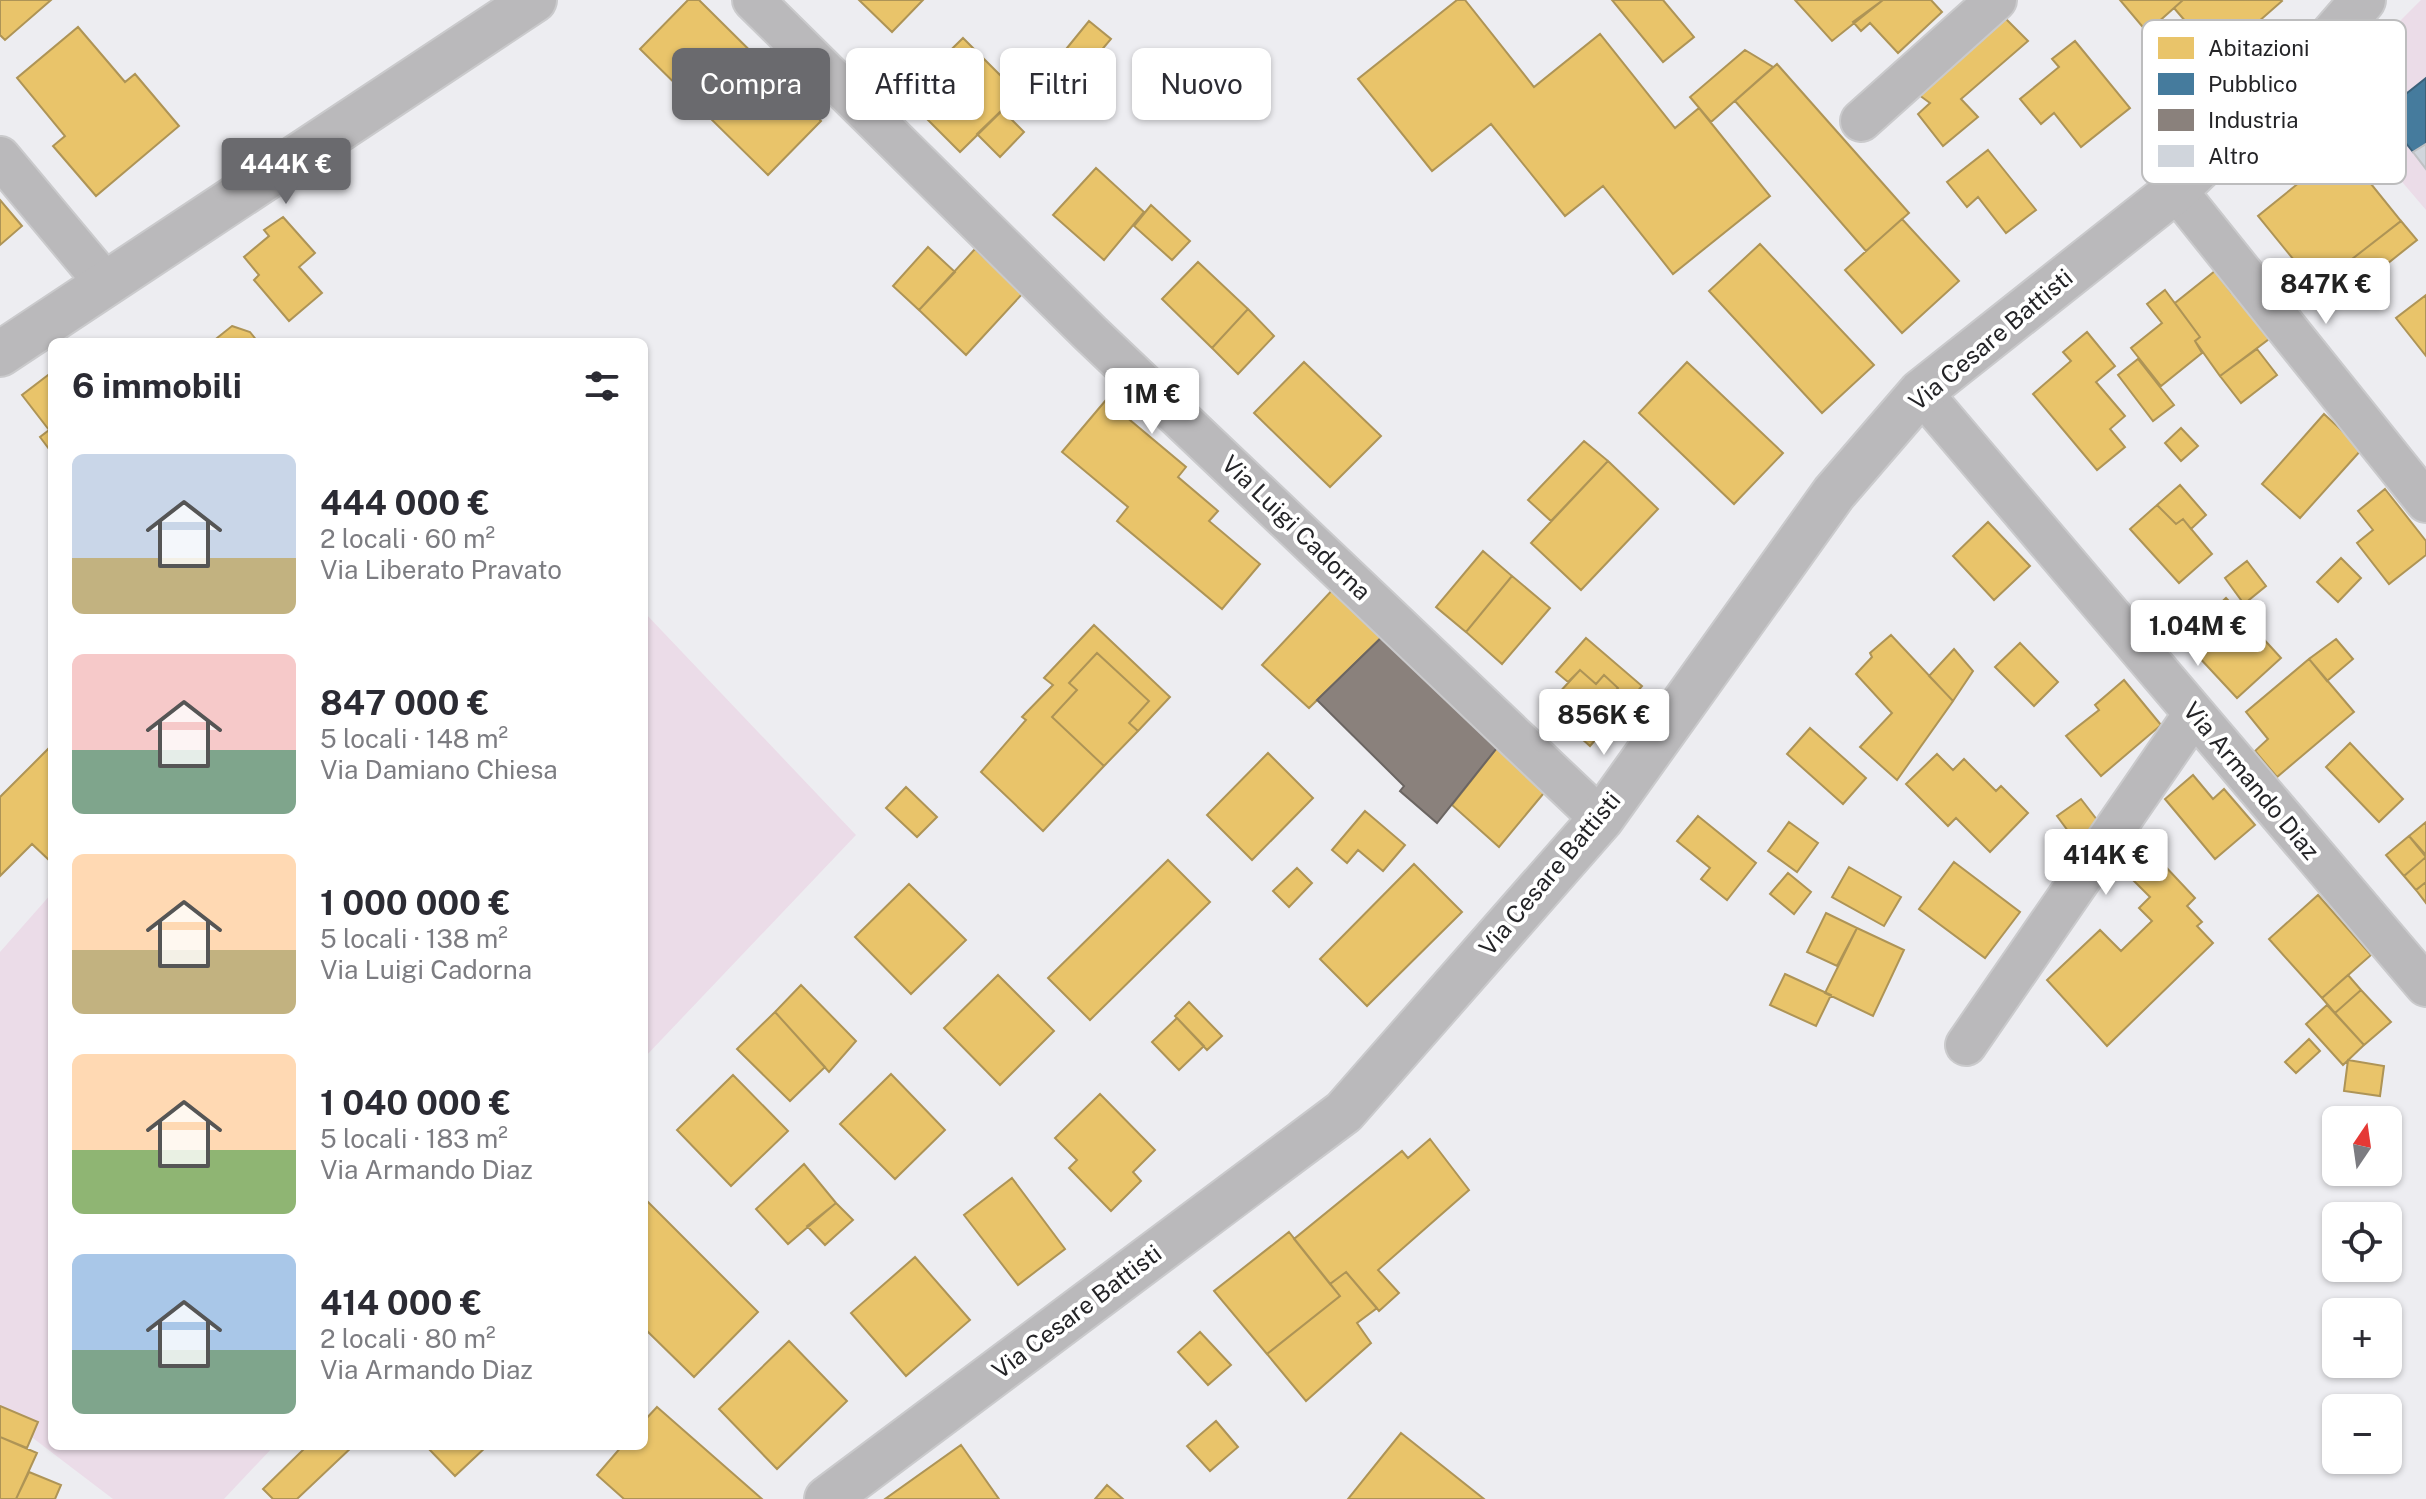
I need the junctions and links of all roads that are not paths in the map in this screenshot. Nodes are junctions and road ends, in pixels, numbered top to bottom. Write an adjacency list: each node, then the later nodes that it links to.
1 (534, 0): 10 (street)
2 (753, 0): 15 (street, Via Luigi Cadorna)
3 (1996, 0): 6 (street)
4 (2363, 0): 5 (street, Via Cesare Battisti)
5 (2346, 20)
6 (1861, 121)
7 (0, 157): 10 (street)
8 (2182, 184): 9 (street, Via Cesare Battisti)
9 (2176, 190): 12 (street, Via Cesare Battisti); 13 (street)
10 (106, 284): 11 (street)
11 (0, 354)
12 (1921, 392): 14 (street, Via Armando Diaz); 15 (street, Via Cesare Battisti)
13 (2426, 502)
14 (2194, 714): 16 (street, Via Armando Diaz); 17 (street)
15 (1601, 819): 18 (street, Via Cesare Battisti)
16 (2426, 986)
17 (1966, 1045)
18 (827, 1499)

